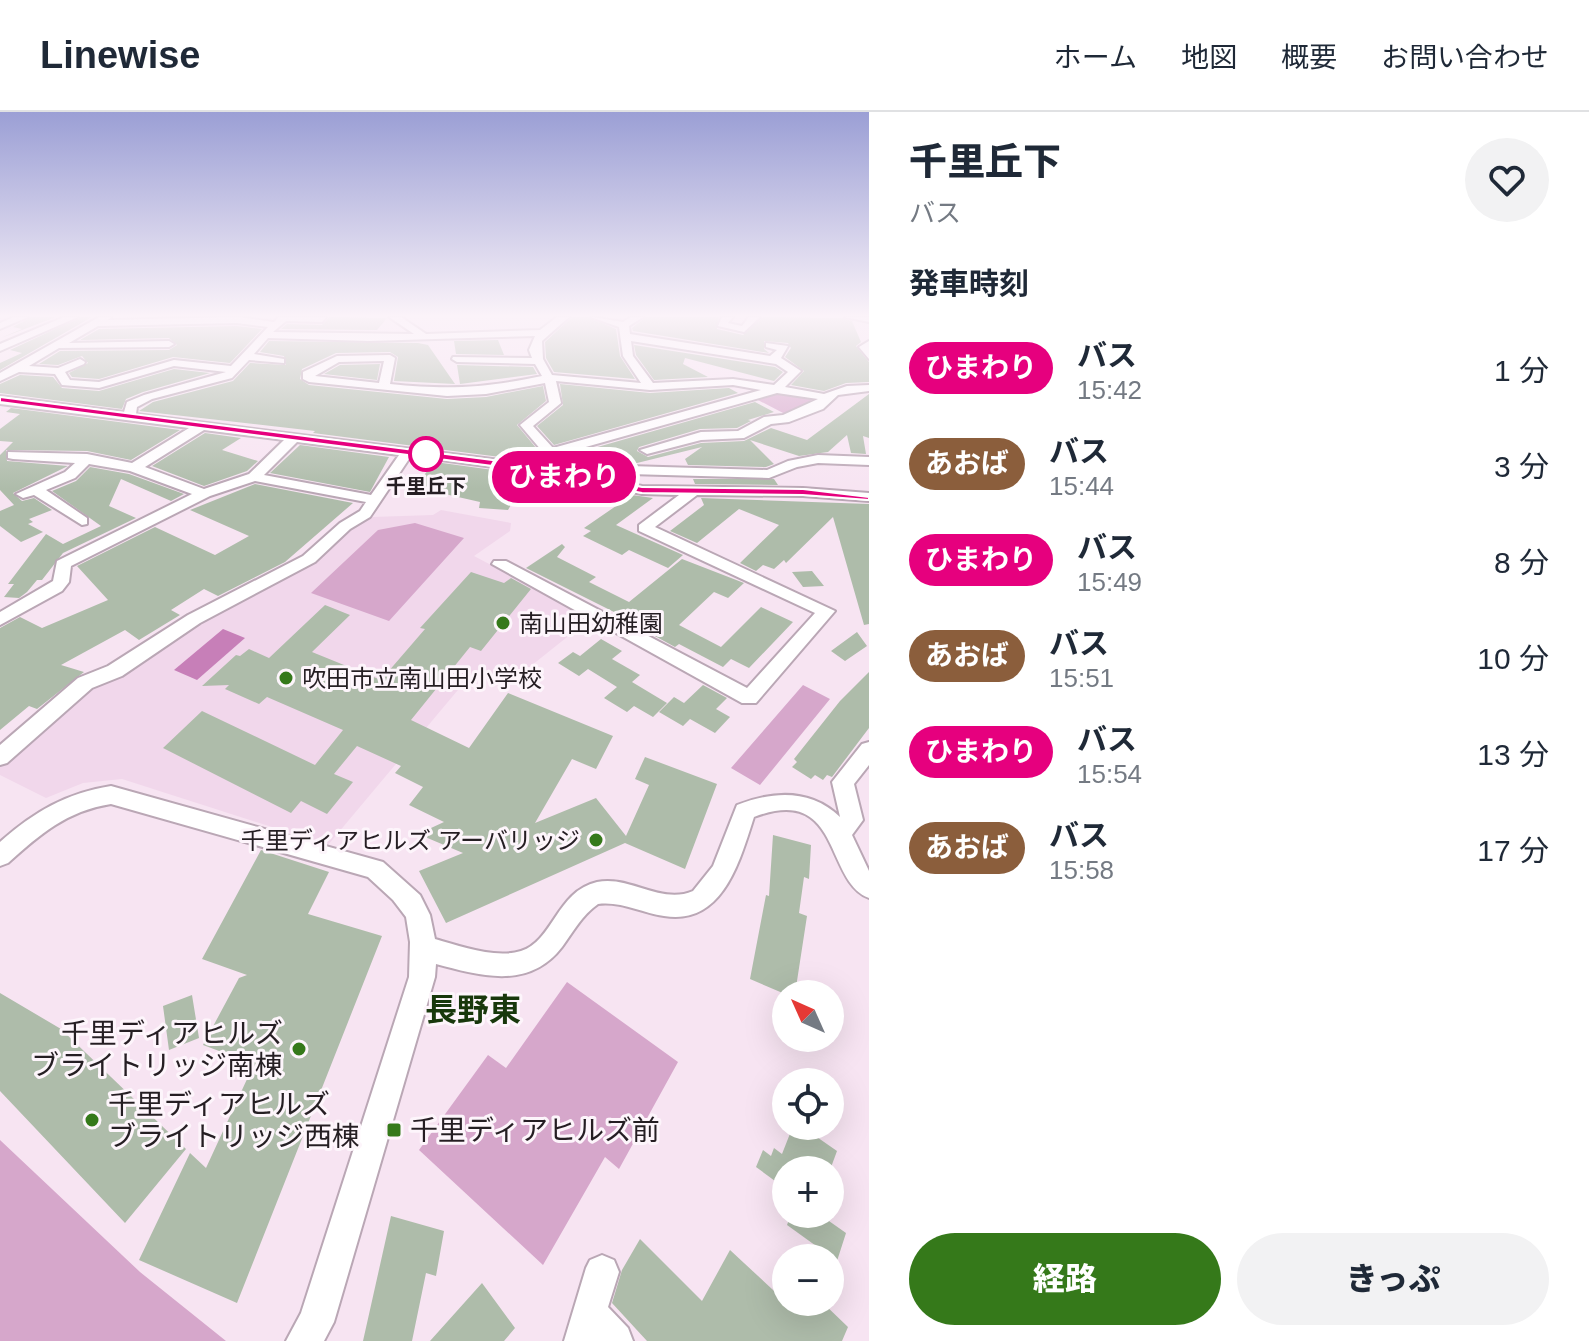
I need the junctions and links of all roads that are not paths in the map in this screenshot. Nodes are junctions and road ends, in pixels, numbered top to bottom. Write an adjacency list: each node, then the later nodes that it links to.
1 (61, 374): 10 (street)
2 (135, 374): 10 (street)
3 (229, 374): 17 (street)
4 (309, 374): 11 (street)
5 (387, 374): 11 (street)
6 (546, 374): 9 (street)
7 (641, 374): 12 (street)
8 (792, 374): 14 (street)
9 (549, 379): 11 (street); 12 (street); 22 (street)
10 (66, 383): 17 (street)
11 (384, 387)
12 (650, 387): 14 (street)
13 (869, 388): 15 (street)
14 (777, 389): 15 (street); 22 (street)
15 (824, 397): 20 (street)
16 (0, 400): 17 (street)
17 (131, 411): 18 (street)
18 (201, 426): 19 (street); 27 (street)
19 (295, 437): 21 (street); 28 (street)
20 (647, 450)
21 (408, 451): 26 (street); 32 (street)
22 (549, 452): 25 (street); 26 (street)
23 (13, 455): 24 (street)
24 (87, 458): 27 (street); 33 (street)
25 (869, 461)
26 (508, 465): 29 (street)
27 (134, 468): 30 (street)
28 (254, 477): 30 (street); 32 (street)
29 (693, 491): 31 (street); 34 (street)
30 (205, 493): 35 (street)
31 (869, 497)
32 (375, 500): 37 (street)
33 (82, 521)
34 (500, 564)
35 (0, 619)
36 (869, 750): 38 (street)
37 (0, 757)
38 (839, 833): 40 (street); 41 (street)
39 (0, 856): 41 (street)
40 (869, 887)
41 (425, 949): 44 (street)
42 (602, 1272): 43 (street)
43 (587, 1328): 45 (street)
44 (304, 1341)
45 (615, 1341)

